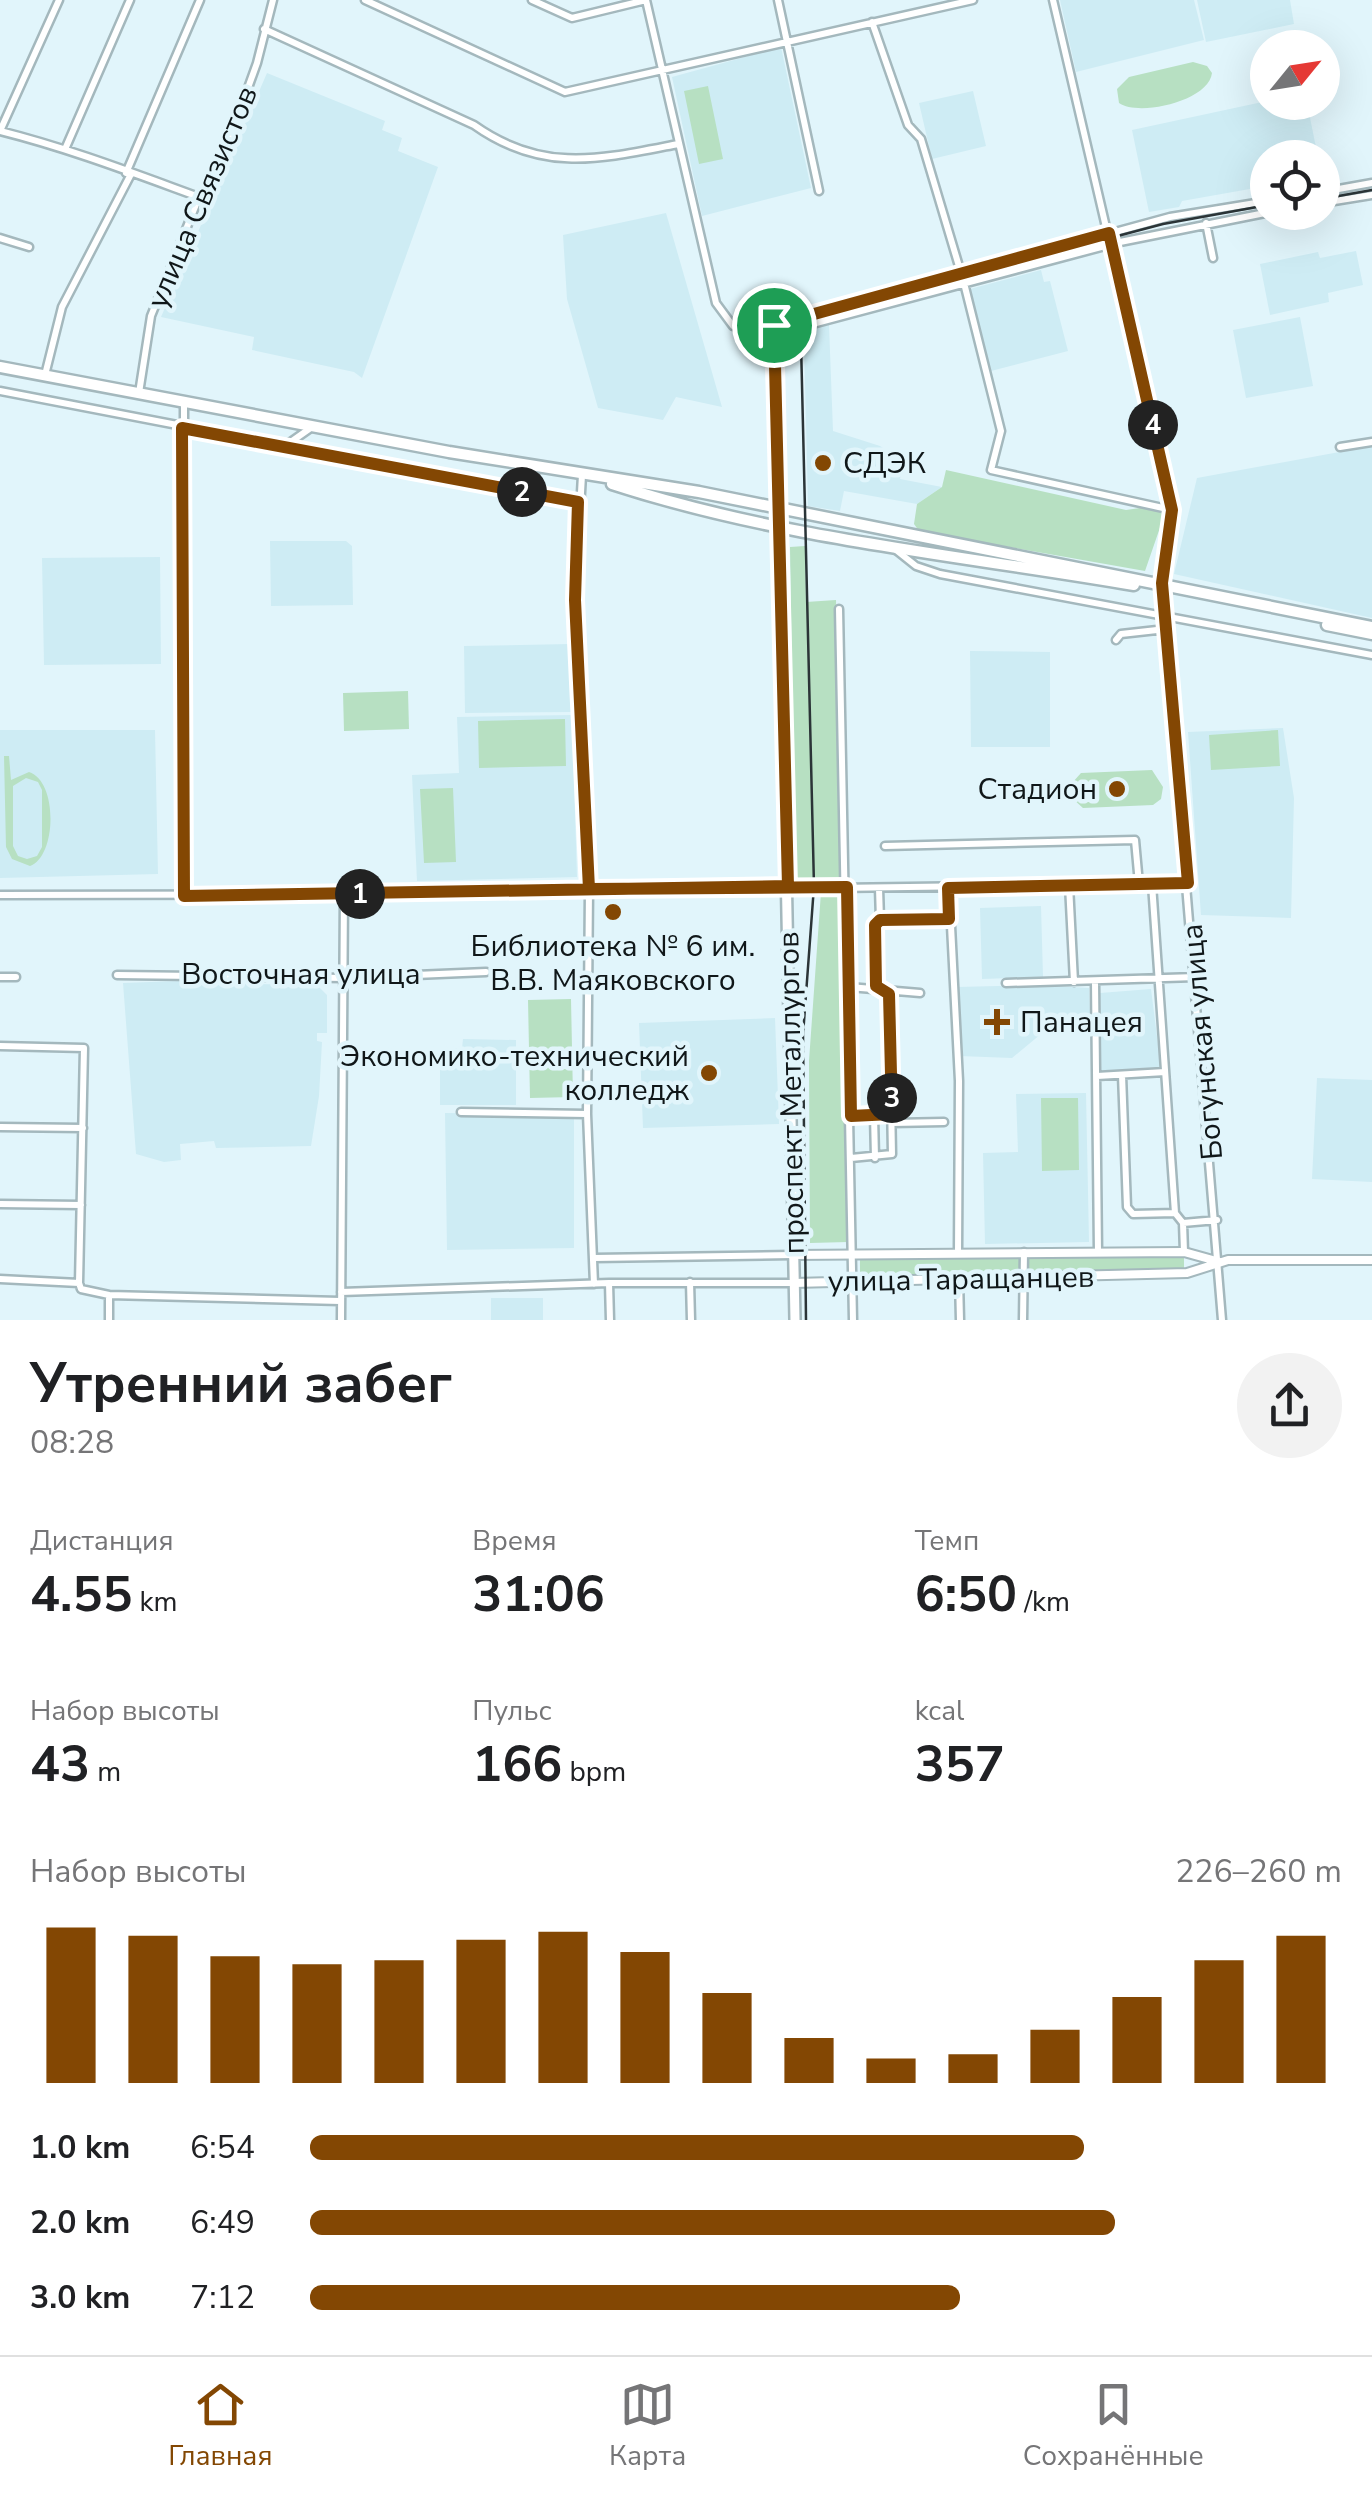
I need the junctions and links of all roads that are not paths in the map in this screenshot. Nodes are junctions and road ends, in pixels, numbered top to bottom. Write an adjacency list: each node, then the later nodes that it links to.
1 (58, 0): 15 (street)
2 (130, 0): 17 (street)
3 (200, 0): 18 (street)
4 (273, 0): 12 (street, улица Связистов)
5 (364, 0): 14 (street)
6 (532, 0): 7 (street)
7 (646, 0): 14 (street)
8 (778, 0): 13 (street)
9 (973, 0): 11 (street)
10 (1052, 0): 28 (street, Богунская улица)
11 (872, 22): 13 (street); 33 (street)
12 (264, 28): 16 (street); 23 (street, улица Связистов)
13 (785, 40): 14 (street); 21 (street)
14 (662, 70): 16 (street)
15 (0, 130): 17 (street)
16 (678, 144): 35 (street)
17 (66, 148): 18 (street)
18 (128, 174): 23 (street); 37 (street)
19 (1372, 183): 20 (street)
20 (1340, 189)
21 (819, 192)
22 (1372, 195): 24 (street)
23 (199, 197): 39 (street, улица Связистов)
24 (1340, 200)
25 (1250, 206): 28 (street)
26 (1250, 216): 27 (street)
27 (1206, 224): 30 (street); 32 (street)
28 (1109, 233): 30 (street, Богунская улица); 33 (street)
29 (0, 238): 31 (street)
30 (1111, 244): 34 (street); 51 (street, Богунская улица)
31 (29, 247)
32 (1213, 258)
33 (962, 272): 35 (street)
34 (964, 283): 35 (street); 51 (street)
35 (774, 330): 50 (street, проспект Металлургов)
36 (0, 370): 37 (highway)
37 (45, 376): 39 (highway)
38 (0, 391): 42 (street)
39 (138, 394): 40 (highway)
40 (184, 402): 41 (highway); 42 (street)
41 (314, 426): 44 (street); 46 (highway)
42 (182, 428): 44 (street); 74 (street)
43 (1372, 442): 45 (street)
44 (284, 447): 48 (street)
45 (1340, 447)
46 (582, 475): 47 (highway); 48 (street); 49 (highway)
47 (699, 492): 49 (highway); 50 (highway)
48 (578, 502): 71 (street)
49 (695, 510): 52 (highway)
50 (779, 510): 52 (main road, проспект Металлургов); 53 (highway)
51 (1172, 510): 55 (street, Богунская улица)
52 (780, 529): 54 (highway); 66 (main road, проспект Металлургов)
53 (894, 530): 54 (highway); 55 (highway)
54 (891, 546): 55 (highway); 57 (street)
55 (1162, 586): 57 (street, Богунская улица); 59 (highway)
56 (838, 609): 68 (street)
57 (1165, 614): 58 (street, Богунская улица); 61 (street)
58 (1166, 630): 60 (street); 63 (street, Богунская улица)
59 (1372, 631)
60 (1116, 640)
61 (1372, 656)
62 (885, 846): 64 (street)
63 (1188, 883): 65 (street); 79 (street, Богунская улица)
64 (1139, 884): 65 (street); 67 (street)
65 (1152, 884): 83 (street)
66 (788, 886): 68 (street); 71 (street); 115 (main road, проспект Металлургов)
67 (1070, 886): 70 (street); 84 (street)
68 (847, 887): 69 (street); 88 (street)
69 (879, 888): 70 (street); 76 (street)
70 (948, 888): 75 (street)
71 (589, 889): 72 (street); 96 (street)
72 (344, 894): 74 (street); 82 (street)
73 (0, 895): 74 (street)
74 (184, 896)
75 (949, 919): 76 (street); 111 (street)
76 (880, 920): 87 (street)
77 (486, 972): 82 (street, Восточная улица)
78 (117, 975): 82 (street, Восточная улица)
79 (1196, 976): 83 (street); 108 (street, Богунская улица)
80 (0, 977): 81 (street)
81 (16, 977)
82 (345, 978): 129 (street)
83 (1158, 978): 85 (street); 92 (street)
84 (1074, 982): 85 (street); 86 (street)
85 (1095, 982): 94 (street)
86 (1006, 983)
87 (876, 986): 88 (street); 89 (street)
88 (848, 987): 98 (street)
89 (889, 994): 90 (street); 99 (street)
90 (920, 994)
91 (0, 1046): 102 (street)
92 (1165, 1072): 93 (street); 107 (street)
93 (1122, 1075): 94 (street); 107 (street)
94 (1096, 1076): 110 (street)
95 (461, 1112): 96 (street)
96 (587, 1114): 116 (street)
97 (874, 1115): 98 (street); 99 (street); 104 (street)
98 (851, 1116): 103 (street)
99 (892, 1118): 100 (street); 104 (street)
100 (944, 1122)
101 (0, 1126): 102 (street)
102 (83, 1128): 106 (street)
103 (851, 1158): 104 (street); 114 (street)
104 (875, 1158)
105 (0, 1204): 106 (street)
106 (81, 1205): 124 (street)
107 (1175, 1213): 109 (street)
108 (1217, 1220): 109 (street); 118 (street, Богунская улица)
109 (1183, 1224): 113 (street)
110 (1098, 1251): 112 (street, улица Таращанцев); 113 (street, улица Таращанцев)
111 (958, 1252): 112 (street, улица Таращанцев); 114 (street, улица Таращанцев)
112 (1024, 1252): 119 (street)
113 (1184, 1252): 118 (street, улица Таращанцев)
114 (853, 1254): 115 (street, улица Таращанцев); 122 (street)
115 (792, 1255): 116 (street, улица Таращанцев); 126 (main road, проспект Металлургов)
116 (593, 1258): 127 (street)
117 (1372, 1260): 118 (street, улица Таращанцев)
118 (1220, 1262): 119 (street, улица Таращанцев); 138 (street, Богунская улица)
119 (1023, 1277): 120 (street, улица Таращанцев); 137 (street)
120 (959, 1278): 122 (street, улица Таращанцев); 136 (street)
121 (0, 1279): 124 (street, улица Таращанцев)
122 (853, 1281): 126 (street, улица Таращанцев); 135 (street)
123 (690, 1282): 125 (street, улица Таращанцев); 126 (street, улица Таращанцев); 133 (street)
124 (79, 1283): 128 (street, улица Таращанцев)
125 (609, 1283): 127 (street, улица Таращанцев); 132 (street)
126 (794, 1283): 134 (main road, проспект Металлургов)
127 (594, 1284): 129 (street, улица Таращанцев)
128 (109, 1294): 129 (street, улица Таращанцев); 130 (street)
129 (340, 1296): 131 (street)
130 (109, 1320)
131 (341, 1320)
132 (610, 1320)
133 (692, 1320)
134 (795, 1320)
135 (853, 1320)
136 (960, 1320)
137 (1024, 1320)
138 (1222, 1320)

